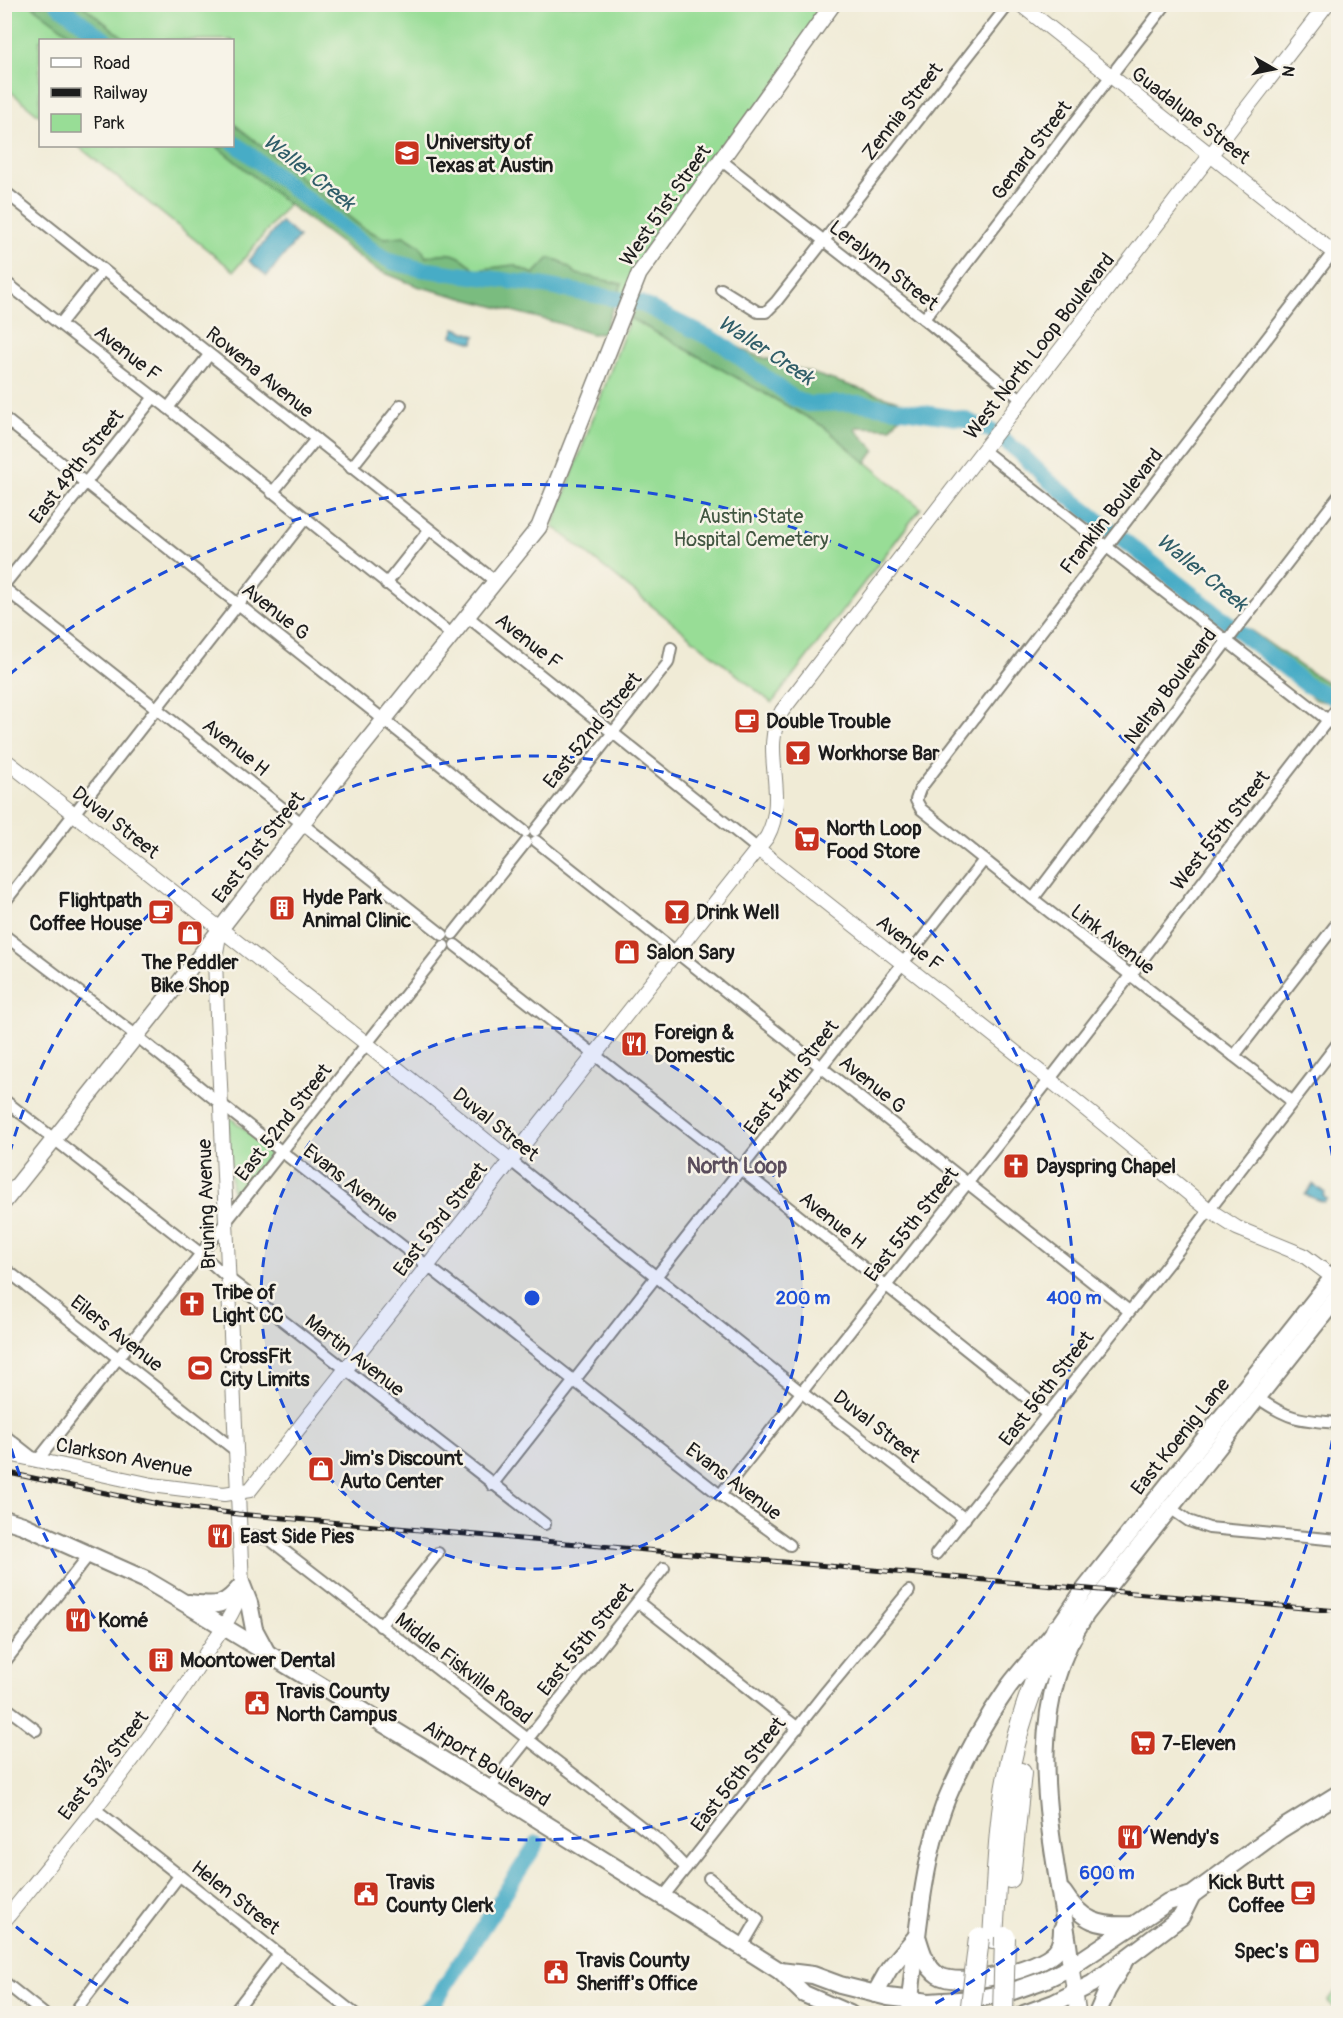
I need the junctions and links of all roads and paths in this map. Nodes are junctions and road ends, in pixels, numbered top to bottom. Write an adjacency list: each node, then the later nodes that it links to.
1 (833, 4): 8 (main road, West 51st Street)
2 (1009, 4): 10 (street, Zennia Street)
3 (1020, 4): 6 (street, Guadalupe Street)
4 (1166, 4): 6 (street, Genard Street)
5 (1328, 4): 7 (street, West North Loop Boulevard)
6 (1110, 76): 7 (street, Guadalupe Street); 15 (street, Genard Street)
7 (1211, 156): 11 (street, Guadalupe Street); 19 (street, West North Loop Boulevard)
8 (722, 161): 10 (street, Leralynn Street); 29 (main road, West 51st Street)
9 (4, 191): 12 (street, Rowena Avenue)
10 (824, 241): 14 (street, Zennia Street); 15 (street, Leralynn Street)
11 (1337, 252): 32 (street, Franklin Boulevard)
12 (103, 270): 16 (street); 17 (street, Rowena Avenue)
13 (4, 281): 16 (street, Avenue F)
14 (721, 289)
15 (924, 319): 19 (street, Leralynn Street)
16 (60, 324): 18 (street, Avenue F)
17 (209, 355): 21 (street); 23 (street, Rowena Avenue)
18 (154, 397): 21 (street, Avenue F); 26 (street, East 49th Street)
19 (1022, 400): 24 (street, West North Loop Boulevard)
20 (401, 405): 25 (street)
21 (168, 408): 27 (street, Avenue F)
22 (4, 418): 26 (street, Avenue G)
23 (316, 439): 25 (street, Rowena Avenue); 27 (street)
24 (991, 440): 32 (street); 43 (street, West North Loop Boulevard)
25 (351, 468): 31 (street, Rowena Avenue)
26 (84, 483): 35 (street, East 49th Street); 36 (street, Avenue G)
27 (272, 493): 30 (street, Avenue F)
28 (1338, 497): 38 (street, Nelray Boulevard)
29 (544, 518): 33 (main road, East 51st Street)
30 (305, 519): 34 (street, Avenue F); 36 (street)
31 (429, 530): 33 (street, Rowena Avenue); 34 (street)
32 (1114, 537): 38 (street); 49 (street, Franklin Boulevard)
33 (495, 581): 37 (main road, East 51st Street)
34 (386, 584): 39 (street, Avenue F)
35 (4, 587): 41 (street, Avenue H)
36 (239, 605): 41 (street); 44 (street, Avenue G)
37 (468, 616): 39 (main road, East 51st Street); 47 (street, Avenue F)
38 (1234, 632): 45 (street); 55 (street, Nelray Boulevard)
39 (453, 636): 44 (main road, East 51st Street)
40 (671, 648): 47 (street, East 52nd Street)
41 (157, 706): 50 (street); 51 (street, Avenue H)
42 (1338, 707): 45 (street, West 55th Street)
43 (782, 711): 53 (street, East 53rd Street)
44 (384, 720): 51 (main road, East 51st Street); 52 (street, Avenue G)
45 (1329, 720): 46 (street); 63 (street, West 55th Street)
46 (1338, 728)
47 (614, 732): 52 (street, East 52nd Street); 53 (street, Avenue F)
48 (4, 759): 50 (street, Duval Street)
49 (916, 800): 54 (street, Link Avenue)
50 (75, 813): 56 (street); 58 (street, Duval Street)
51 (302, 824): 58 (main road, East 51st Street); 60 (street, Avenue H)
52 (530, 837): 60 (street, East 52nd Street); 61 (street, Avenue G)
53 (758, 849): 61 (street, East 53rd Street); 62 (street, Avenue F)
54 (984, 860): 55 (street, Link Avenue); 62 (street, East 54th Street)
55 (1033, 899): 63 (street, Link Avenue)
56 (4, 903)
57 (1338, 922): 68 (street)
58 (220, 930): 64 (main road, East 51st Street); 66 (street, Duval Street); 73 (street, Bruning Avenue)
59 (4, 935): 64 (street, Evans Avenue)
60 (449, 940): 66 (street, East 52nd Street); 67 (street, Avenue H)
61 (677, 952): 67 (street, East 53rd Street); 69 (street, Avenue G)
62 (904, 963): 69 (street, East 54th Street); 70 (street, Avenue F)
63 (1131, 975): 68 (street, Link Avenue); 70 (street, East 55th Street)
64 (136, 1036): 73 (street, Evans Avenue); 74 (main road, East 51st Street)
65 (1338, 1043): 72 (street, East 56th Street)
66 (367, 1044): 75 (street, East 52nd Street); 76 (street, Duval Street)
67 (595, 1055): 76 (street, East 53rd Street); 77 (street, Avenue H)
68 (1234, 1056): 72 (street, Link Avenue)
69 (822, 1066): 77 (street, East 54th Street); 78 (street, Avenue G)
70 (1050, 1080): 78 (street, East 55th Street); 80 (street, Avenue F)
71 (4, 1100): 74 (street, Martin Avenue)
72 (1293, 1102): 80 (street, East 56th Street)
73 (221, 1104): 75 (street, Evans Avenue); 81 (street, Bruning Avenue)
74 (54, 1140): 79 (main road, East 51st Street); 82 (street, Martin Avenue)
75 (283, 1152): 81 (street, East 52nd Street); 83 (street, Evans Avenue)
76 (511, 1161): 83 (street, East 53rd Street); 85 (street, Duval Street)
77 (740, 1168): 85 (street, East 54th Street); 88 (street, Avenue H)
78 (967, 1182): 88 (street, East 55th Street); 90 (street, Avenue G)
79 (4, 1202)
80 (1209, 1210): 86 (street, Avenue F); 90 (street, East 56th Street)
81 (225, 1224): 82 (street, East 52nd Street); 87 (street, Bruning Avenue)
82 (200, 1253): 87 (street, Martin Avenue); 91 (street, East 52nd Street)
83 (428, 1266): 92 (street, East 53rd Street); 93 (street, Evans Avenue)
84 (4, 1268): 91 (street, Eilers Avenue)
85 (656, 1275): 93 (street, East 54th Street); 94 (street, Duval Street)
86 (1337, 1277): 122 (main road, East Koenig Lane)
87 (228, 1278): 92 (street, Martin Avenue); 99 (street, Bruning Avenue)
88 (886, 1286): 94 (street, East 55th Street); 96 (street, Avenue H)
89 (1338, 1296): 95 (main road, East Koenig Lane)
90 (1129, 1311): 96 (street, East 56th Street)
91 (118, 1357): 99 (street, Eilers Avenue); 101 (street, East 52nd Street)
92 (346, 1370): 102 (street, Martin Avenue); 103 (street, East 53rd Street)
93 (574, 1382): 102 (street, East 54th Street); 104 (street, Evans Avenue)
94 (801, 1392): 104 (street, East 55th Street); 107 (street, Duval Street)
95 (1258, 1398): 97 (street); 105 (main road, East Koenig Lane)
96 (1047, 1414): 107 (street, East 56th Street)
97 (1338, 1423)
98 (4, 1435): 101 (street)
99 (235, 1450): 103 (street, Bruning Avenue)
100 (4, 1453): 101 (street, Clarkson Avenue)
101 (38, 1461): 103 (street, Clarkson Avenue)
102 (492, 1485): 108 (street, Martin Avenue)
103 (237, 1493): 109 (street, Bruning Avenue)
104 (720, 1495): 111 (street, Evans Avenue)
105 (1170, 1508): 110 (street); 122 (main road, East Koenig Lane)
106 (4, 1519): 114 (main road, Airport Boulevard)
107 (965, 1519): 113 (street, East 56th Street)
108 (544, 1524)
109 (239, 1536): 116 (street); 121 (street, Middle Fiskville Road)
110 (1338, 1540)
111 (790, 1545)
112 (438, 1553): 121 (street)
113 (936, 1554)
114 (88, 1555): 119 (main road, Airport Boulevard); 124 (street)
115 (664, 1568): 118 (street, East 55th Street)
116 (242, 1585): 119 (main road); 120 (street); 123 (main road)
117 (909, 1591): 126 (street, East 56th Street)
118 (638, 1602): 126 (street); 128 (street, East 55th Street)
119 (185, 1603): 120 (main road, Airport Boulevard)
120 (223, 1626): 123 (main road, Airport Boulevard); 131 (street, East 53½ Street)
121 (380, 1626): 128 (street, Middle Fiskville Road)
122 (1065, 1632): 137 (main road); 142 (main road); 143 (highway); 143 (highway)
123 (267, 1653): 129 (main road, Airport Boulevard)
124 (4, 1663)
125 (4, 1706): 127 (street)
126 (798, 1728): 133 (street, East 56th Street)
127 (36, 1730)
128 (527, 1740): 129 (street, East 55th Street); 132 (street, Middle Fiskville Road)
129 (490, 1789): 139 (main road, Airport Boulevard)
130 (1338, 1794): 138 (main road, Airport Boulevard)
131 (95, 1809): 135 (street, Helen Street); 140 (street, East 53½ Street)
132 (661, 1842): 133 (street, Middle Fiskville Road); 134 (street, Middle Fiskville Road)
133 (694, 1858): 134 (street, East 56th Street)
134 (686, 1868): 139 (street, East 56th Street)
135 (179, 1876): 145 (street, Helen Street); 154 (street)
136 (709, 1878): 144 (street)
137 (1061, 1889): 141 (main road); 142 (main road); 147 (main road)
138 (1192, 1895): 141 (main road, Airport Boulevard); 146 (main road, Airport Boulevard)
139 (663, 1897): 144 (main road, Airport Boulevard)
140 (4, 1922)
141 (1135, 1925): 147 (main road, Airport Boulevard)
142 (917, 1936): 151 (main road); 152 (main road)
143 (992, 1938): 158 (highway, bridge); 159 (highway); 160 (highway, bridge)
144 (741, 1948): 148 (main road, Airport Boulevard)
145 (279, 1954): 155 (street); 156 (street, Helen Street)
146 (1126, 1959): 150 (main road, Airport Boulevard); 163 (main road)
147 (1071, 1967): 150 (main road); 152 (main road, Airport Boulevard)
148 (780, 1971): 151 (main road, Airport Boulevard); 157 (main road, Airport Boulevard)
149 (4, 1982): 153 (street)
150 (1075, 1993): 161 (main road, Airport Boulevard); 162 (main road)
151 (875, 1994): 152 (main road, Airport Boulevard)
152 (910, 2007)
153 (45, 2013)
154 (73, 2013)
155 (233, 2013)
156 (355, 2013)
157 (850, 2013)
158 (970, 2013)
159 (991, 2013)
160 (1003, 2013)
161 (1024, 2013)
162 (1078, 2013)
163 (1097, 2013)

